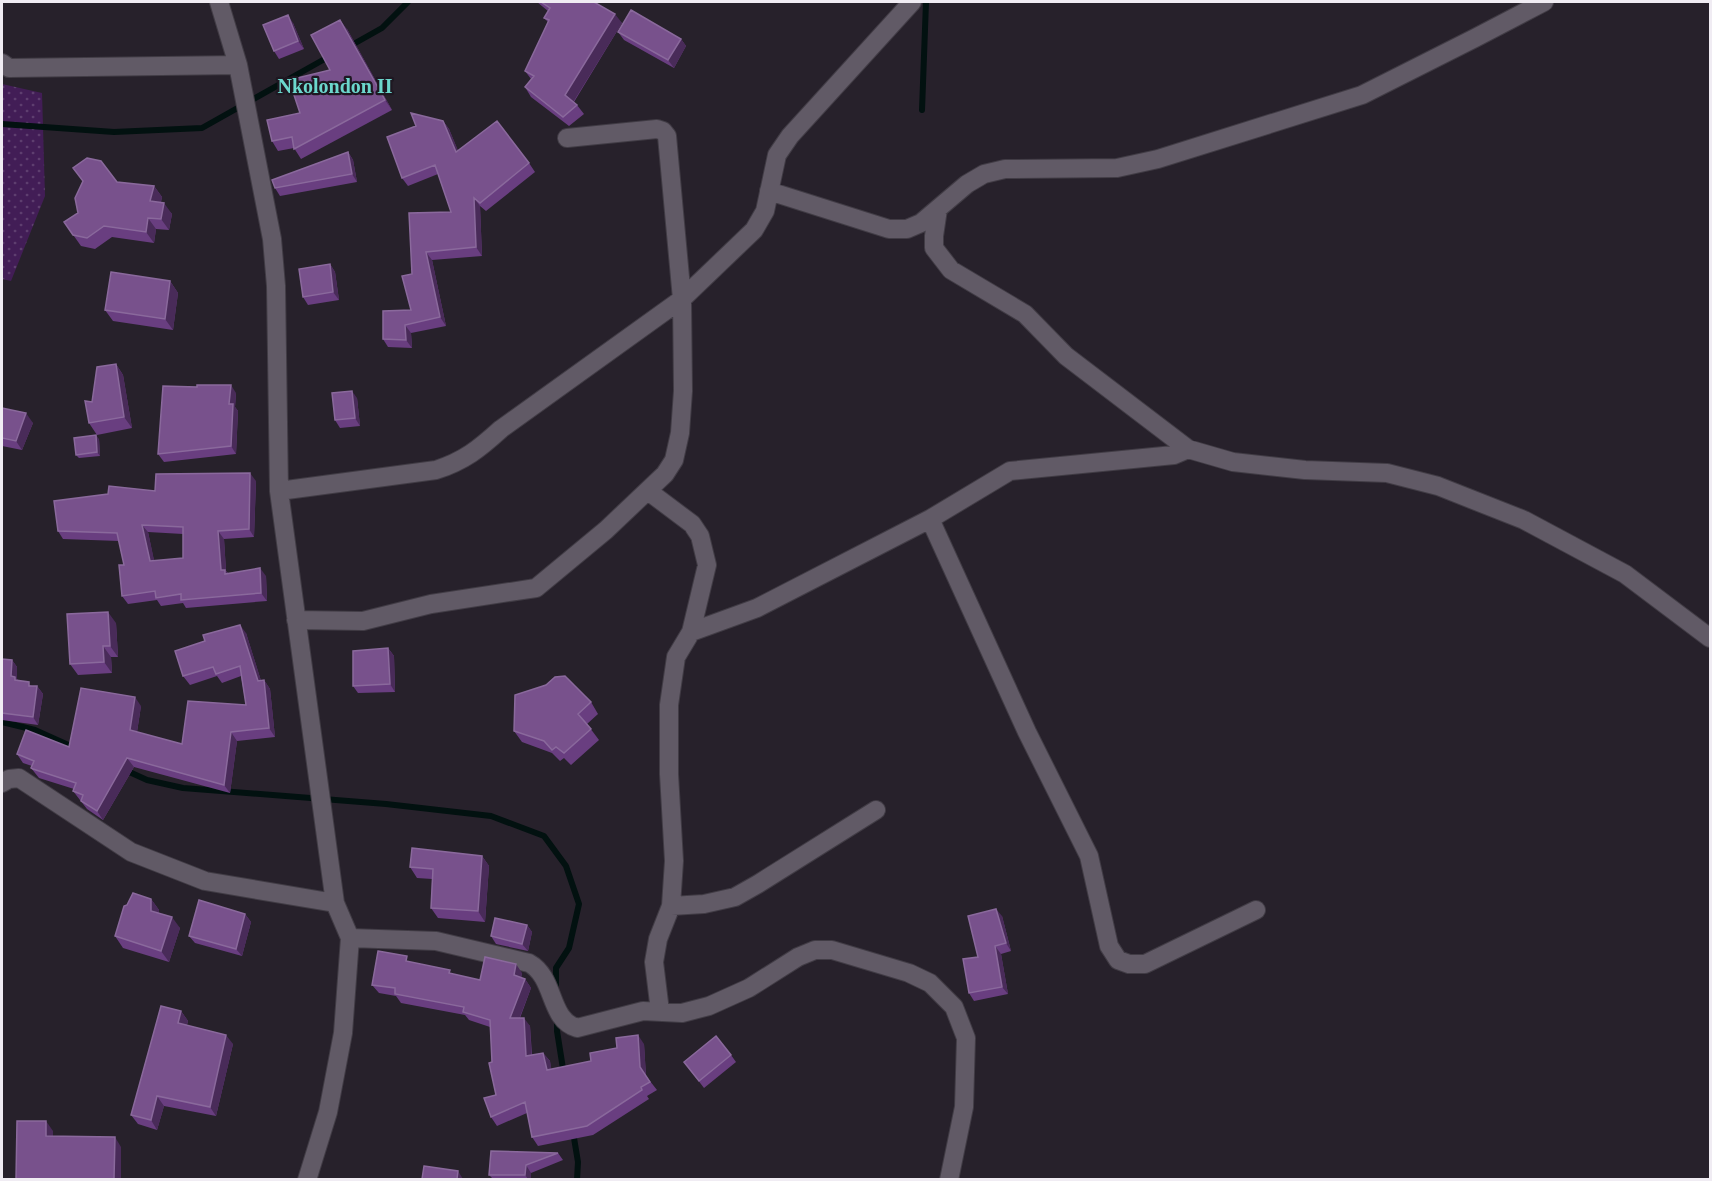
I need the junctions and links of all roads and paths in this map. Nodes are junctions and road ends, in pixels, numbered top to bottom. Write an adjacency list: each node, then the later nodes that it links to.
1 (219, 2): 5 (street)
2 (912, 2): 7 (street)
3 (1544, 2): 8 (street)
4 (2, 63): 5 (street)
5 (238, 64): 11 (street)
6 (567, 138): 9 (street)
7 (769, 191): 8 (street); 9 (street)
8 (938, 209): 10 (street)
9 (682, 298): 11 (street); 12 (street)
10 (1188, 450): 13 (street); 16 (street)
11 (279, 491): 14 (street)
12 (648, 491): 14 (street); 15 (street)
13 (930, 519): 15 (street); 21 (street)
14 (296, 620): 19 (street)
15 (691, 632): 20 (street)
16 (1710, 638)
17 (4, 779): 19 (street)
18 (876, 810): 20 (street)
19 (335, 903): 22 (street)
20 (671, 906): 23 (street)
21 (1256, 910)
22 (350, 938): 23 (street); 24 (street)
23 (660, 1011): 25 (street)
24 (307, 1179)
25 (949, 1179)

